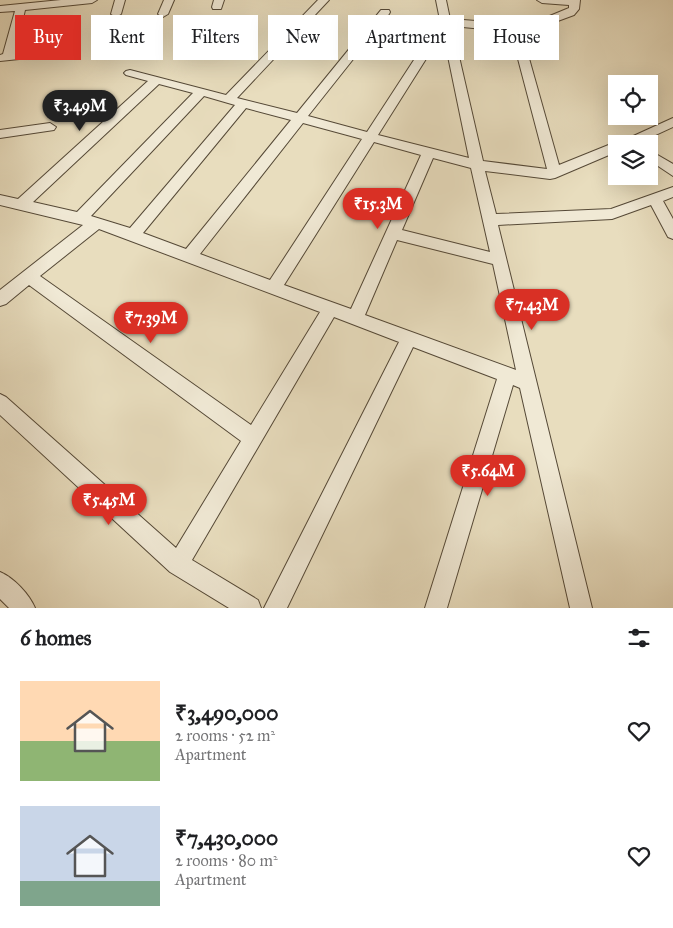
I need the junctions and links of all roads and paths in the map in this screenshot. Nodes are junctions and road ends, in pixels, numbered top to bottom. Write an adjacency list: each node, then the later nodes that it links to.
1 (92, 0): 8 (street)
2 (120, 0): 12 (street)
3 (169, 0): 13 (street)
4 (324, 0): 23 (street)
5 (441, 0): 14 (street)
6 (542, 0): 7 (street)
7 (575, 1): 15 (street)
8 (46, 2): 10 (street)
9 (4, 6): 10 (street)
10 (21, 7): 16 (street)
11 (385, 12): 25 (street)
12 (116, 14)
13 (163, 14)
14 (443, 15)
15 (559, 18)
16 (4, 57)
17 (420, 60): 30 (street)
18 (453, 60): 34 (street)
19 (524, 60): 36 (street)
20 (130, 73): 21 (street)
21 (157, 80): 22 (street); 40 (street)
22 (201, 92): 23 (street); 41 (street)
23 (228, 100): 24 (street)
24 (243, 103): 25 (street); 46 (street)
25 (300, 118): 30 (street); 47 (street)
26 (673, 122): 29 (street)
27 (50, 127): 28 (street)
28 (0, 134)
29 (646, 135)
30 (370, 138): 32 (street); 50 (street)
31 (608, 152): 36 (street)
32 (428, 153): 34 (street); 44 (street)
33 (658, 160): 35 (street)
34 (477, 165): 36 (street); 42 (street)
35 (673, 171)
36 (555, 173)
37 (673, 192): 38 (street)
38 (655, 199): 42 (street); 45 (street)
39 (0, 200): 40 (street)
40 (22, 204): 41 (street)
41 (80, 218): 43 (street)
42 (490, 220): 48 (street)
43 (97, 222): 46 (street); 49 (street)
44 (392, 233): 48 (street); 53 (street)
45 (673, 233)
46 (133, 236): 47 (street)
47 (189, 256): 50 (street)
48 (499, 260): 56 (street)
49 (29, 276): 51 (street); 58 (street)
50 (274, 288): 52 (street)
51 (0, 299)
52 (330, 309): 53 (street); 58 (street)
53 (355, 318): 54 (street)
54 (409, 339): 55 (street); 63 (street)
55 (507, 376): 56 (street); 64 (street)
56 (527, 382): 65 (street)
57 (0, 403): 59 (street)
58 (253, 438): 59 (street)
59 (178, 564): 62 (street)
60 (0, 583): 61 (street)
61 (24, 608)
62 (250, 608)
63 (275, 608)
64 (436, 608)
65 (582, 608)

